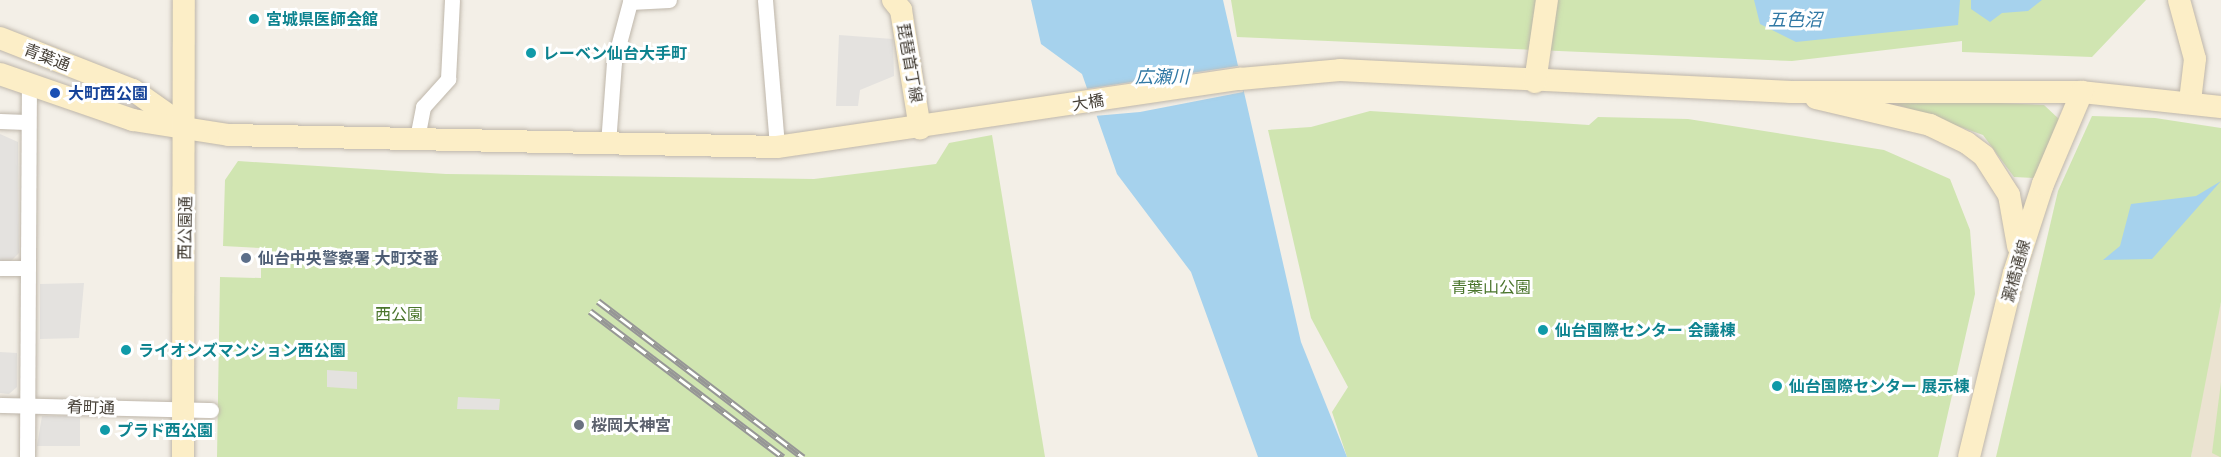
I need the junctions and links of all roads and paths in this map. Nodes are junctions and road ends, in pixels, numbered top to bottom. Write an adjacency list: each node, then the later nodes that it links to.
1 (184, 0): 18 (street, 西公園通)
2 (452, 0): 20 (street)
3 (669, 0): 21 (street)
4 (765, 0): 22 (street)
5 (892, 0): 19 (street, 琵琶首丁線)
6 (1546, 0): 10 (street)
7 (2179, 0): 14 (street)
8 (0, 39): 18 (street, 青葉通)
9 (0, 74): 11 (street, 青葉通)
10 (1535, 82): 12 (street, 大橋); 19 (street, 大橋)
11 (29, 86): 17 (street); 18 (street, 青葉通)
12 (1791, 92): 13 (street); 25 (street)
13 (2082, 92): 14 (street); 25 (street, 澱橋通線)
14 (2190, 101): 15 (street)
15 (2221, 107)
16 (0, 121): 17 (street)
17 (26, 122): 24 (street)
18 (185, 127): 20 (street, 青葉通); 28 (street, 西公園通)
19 (928, 127): 22 (street, 大橋)
20 (417, 138): 21 (street, 青葉通)
21 (608, 144): 22 (street, 大橋)
22 (777, 147)
23 (0, 268): 24 (street)
24 (26, 268): 27 (street)
25 (2014, 273): 32 (street, 澱橋通線)
26 (0, 405): 27 (street, 肴町通)
27 (26, 405): 28 (street, 肴町通); 30 (street)
28 (183, 409): 29 (street, 肴町通); 31 (street, 西公園通)
29 (211, 410)
30 (27, 457)
31 (183, 457)
32 (1970, 457)

